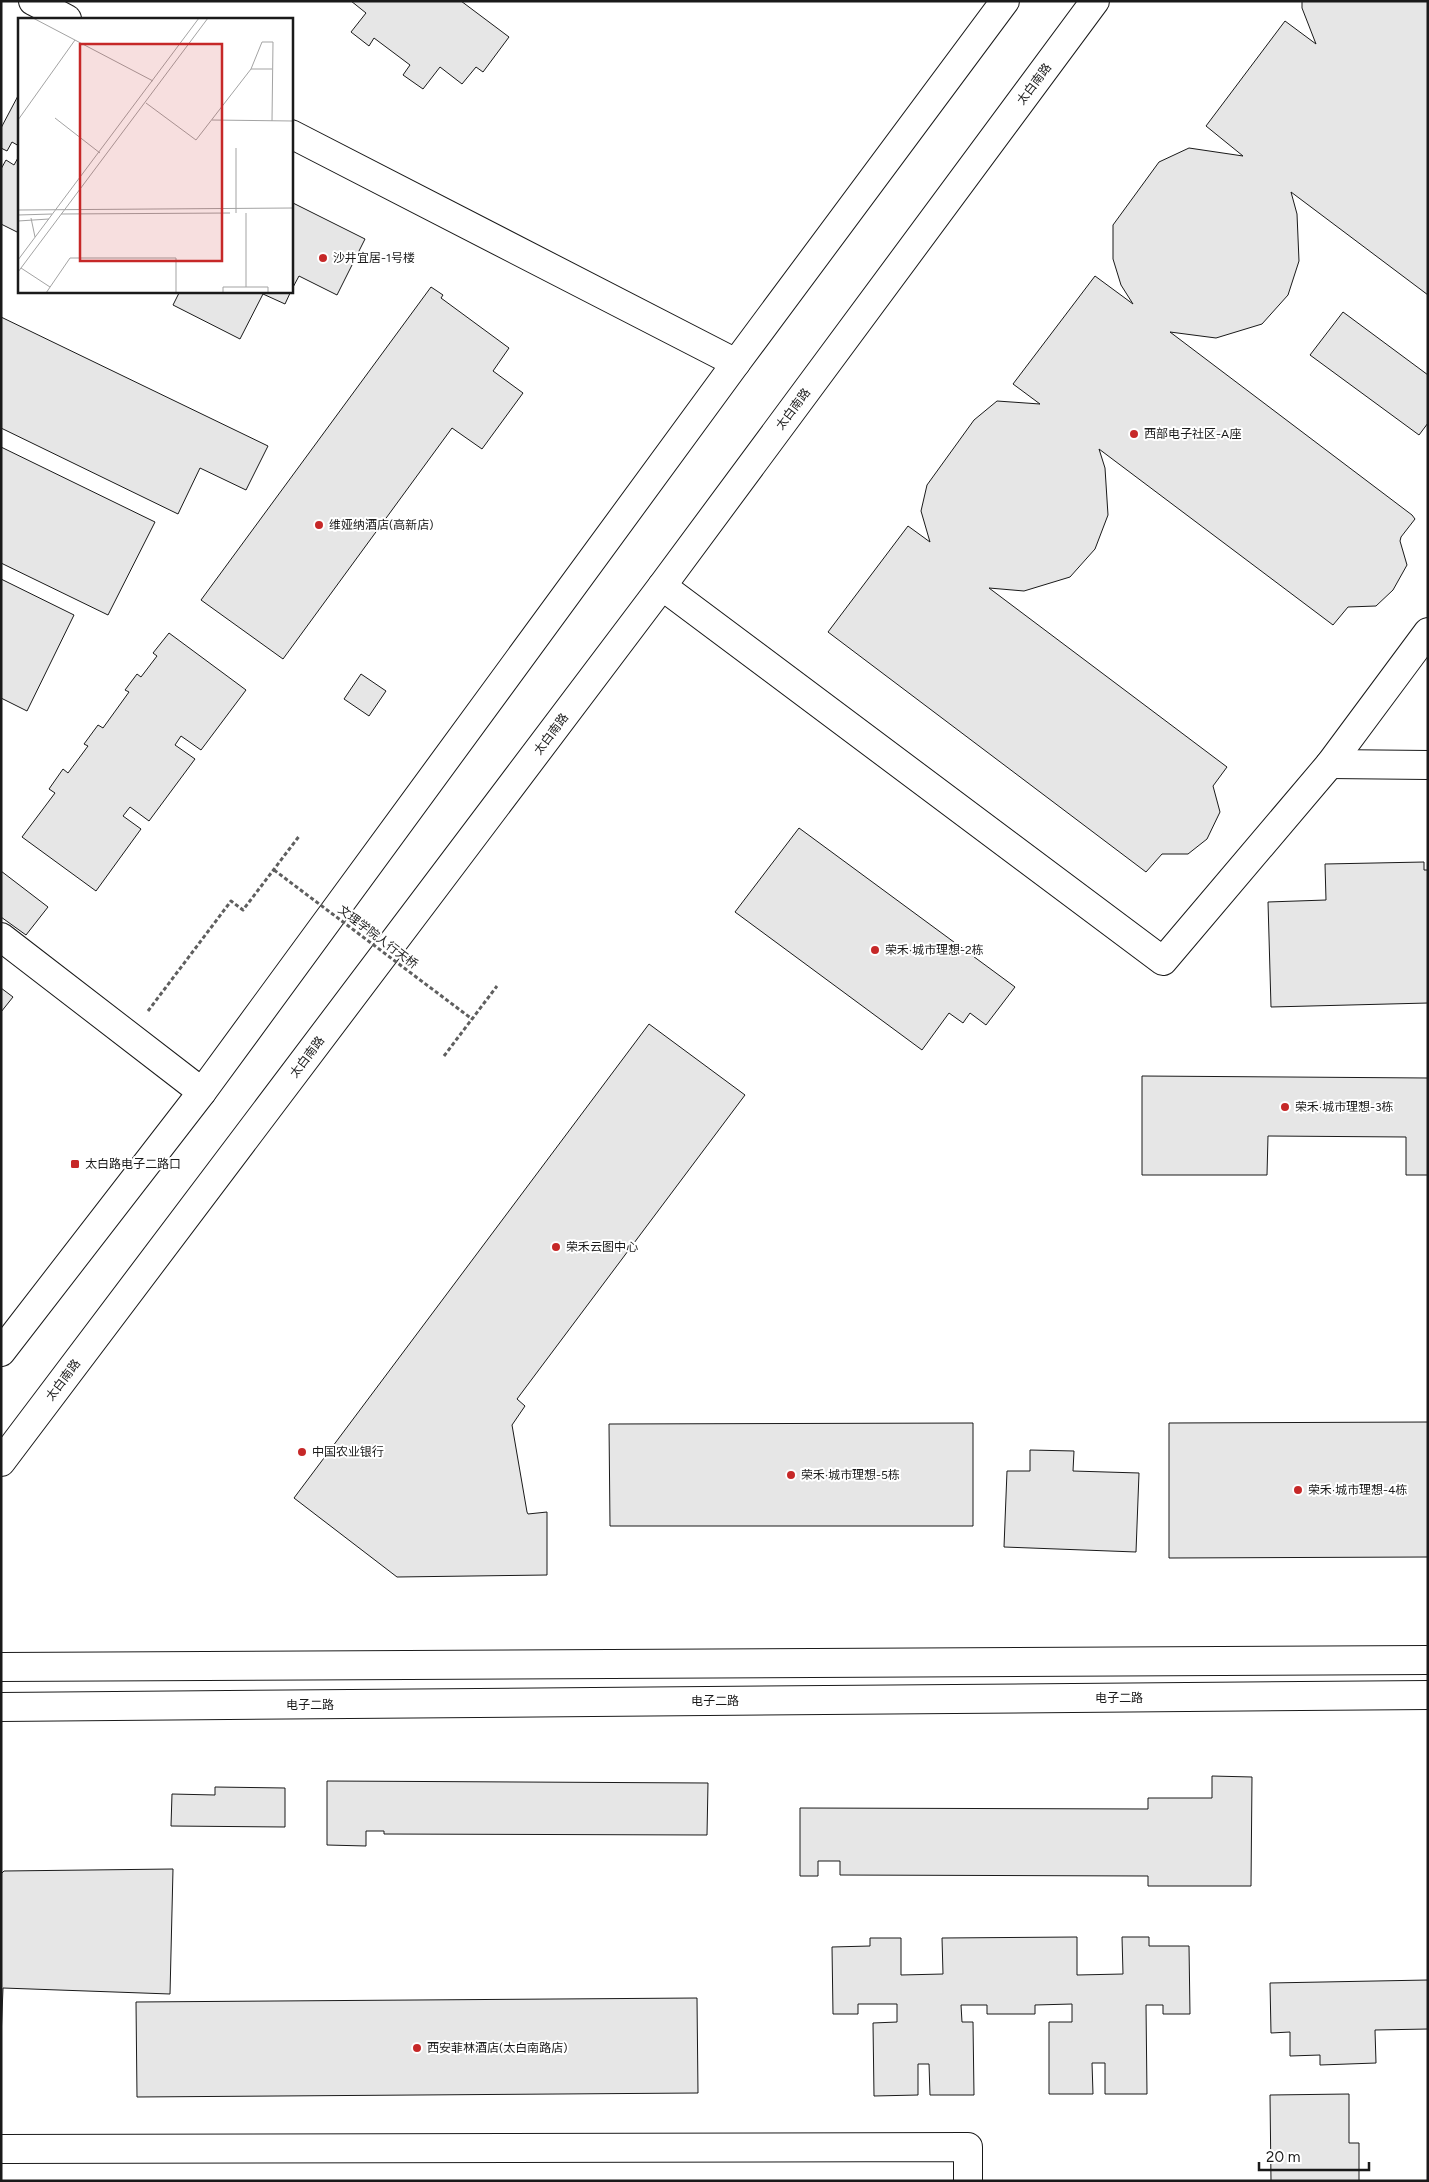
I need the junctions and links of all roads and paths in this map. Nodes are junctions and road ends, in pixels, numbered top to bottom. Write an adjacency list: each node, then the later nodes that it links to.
1 (32, 1): 4 (main road)
2 (1005, 1): 6 (main road)
3 (1095, 1): 7 (main road, 太白南路)
4 (64, 18)
5 (292, 135): 6 (main road)
6 (736, 363): 18 (main road)
7 (662, 586): 9 (main road); 20 (main road, 太白南路)
8 (1428, 632): 9 (main road)
9 (1330, 764): 10 (main road)
10 (1428, 765)
11 (300, 836): 12 (path)
12 (274, 870): 15 (path, 文理学院人行天桥, bridge); 16 (path)
13 (1, 937): 16 (main road)
14 (496, 986): 15 (path)
15 (472, 1019): 17 (path)
16 (129, 1036): 18 (main road)
17 (444, 1056)
18 (202, 1092): 19 (main road)
19 (1, 1352)
20 (1, 1462)
21 (1428, 1660): 22 (main road)
22 (1, 1667)
23 (1428, 1695): 24 (main road, 电子二路)
24 (1, 1707)
25 (1, 2148): 26 (main road)
26 (968, 2181)

